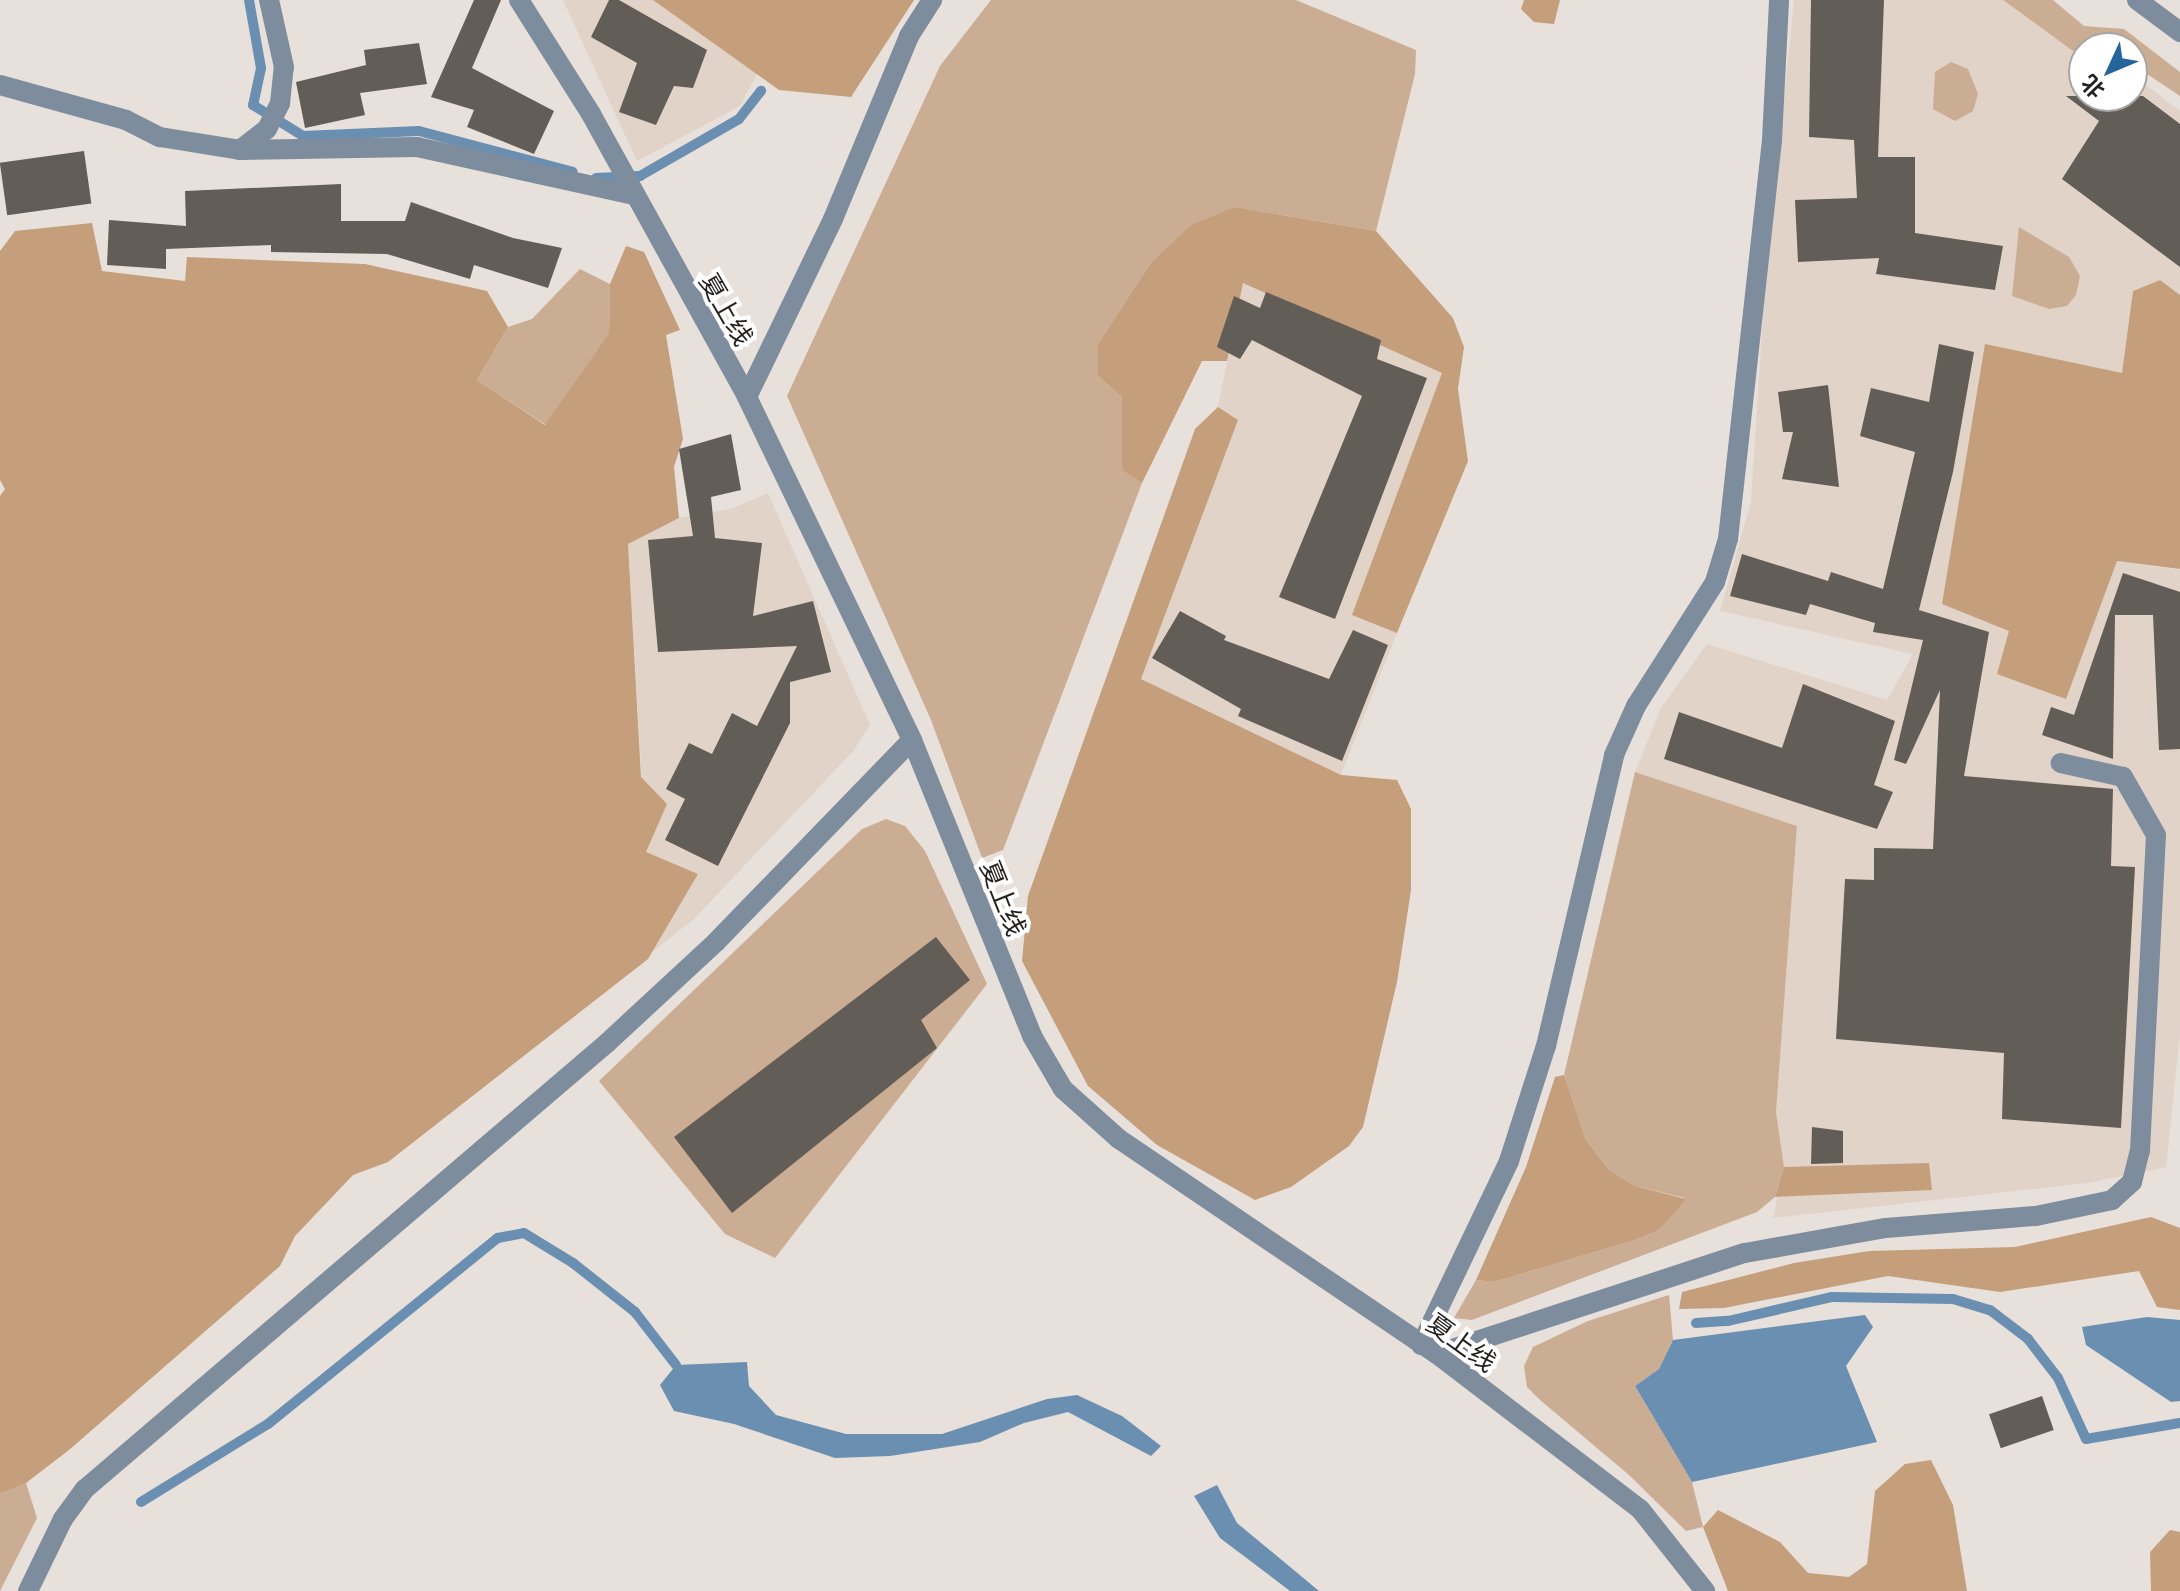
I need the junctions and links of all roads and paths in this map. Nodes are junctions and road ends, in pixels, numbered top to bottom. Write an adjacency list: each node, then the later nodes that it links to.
1 (269, 0): 8 (street)
2 (519, 0): 9 (street, 夏上线)
3 (932, 0): 10 (street)
4 (1779, 0): 13 (street)
5 (2137, 0): 6 (street)
6 (2180, 32)
7 (0, 85): 8 (street)
8 (240, 150): 9 (street)
9 (633, 195): 10 (street, 夏上线)
10 (747, 397): 11 (street, 夏上线)
11 (912, 740): 13 (street, 夏上线); 14 (street)
12 (2061, 763): 13 (street)
13 (1429, 1349): 15 (street, 夏上线)
14 (28, 1591)
15 (1705, 1591)

